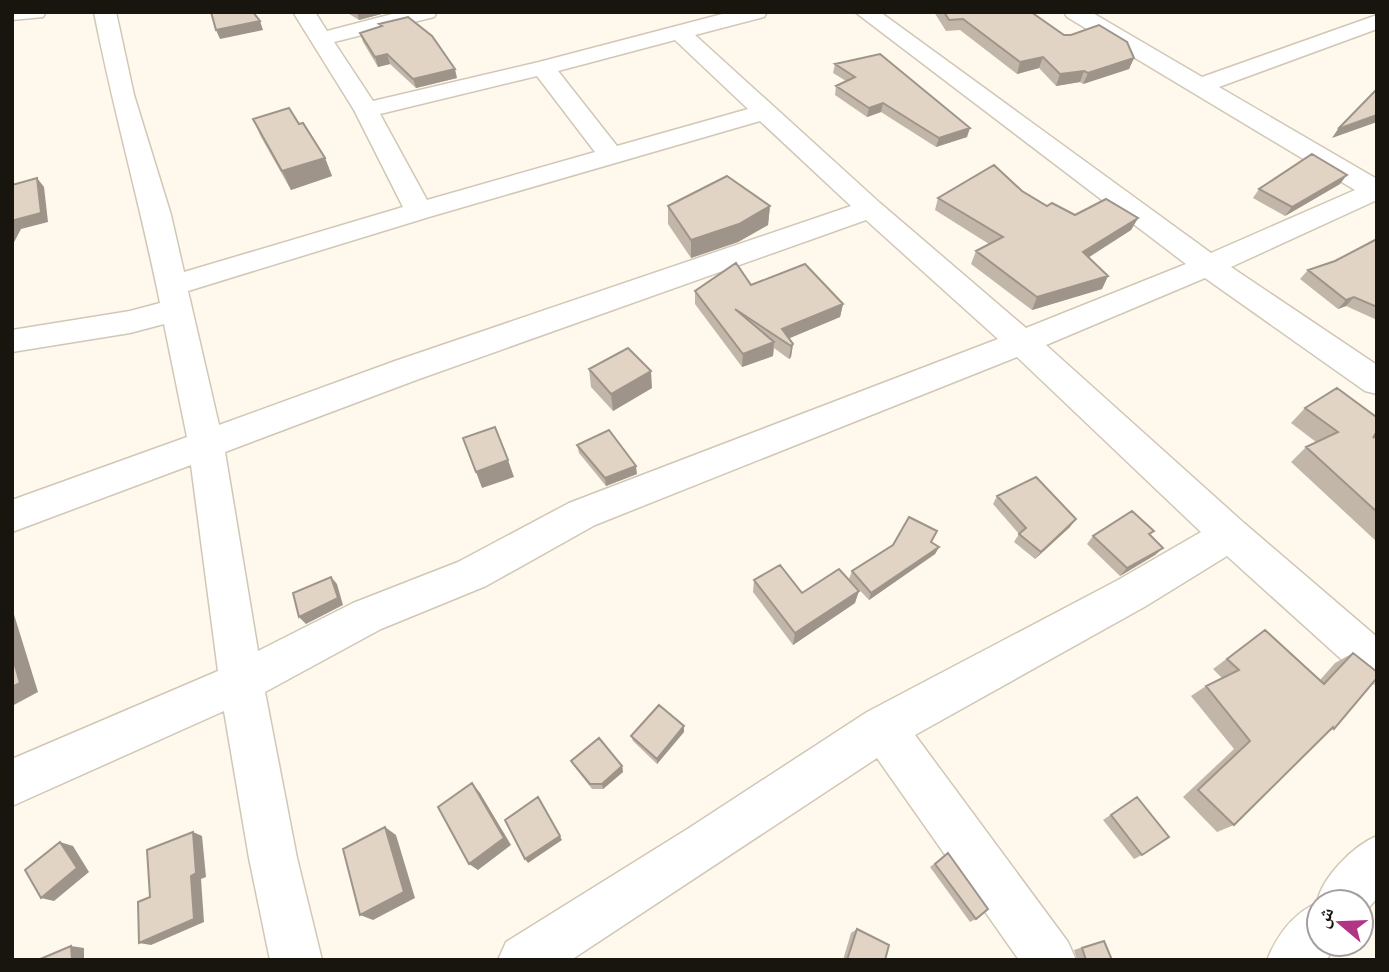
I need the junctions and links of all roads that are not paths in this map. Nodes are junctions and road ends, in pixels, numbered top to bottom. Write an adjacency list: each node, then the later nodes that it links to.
1 (35, 12): 8 (street)
2 (105, 12): 21 (street)
3 (304, 12): 11 (street)
4 (426, 12): 11 (street)
5 (757, 12): 10 (street)
6 (866, 12): 20 (street)
7 (1078, 13): 13 (street)
8 (12, 14)
9 (1377, 21): 13 (street)
10 (680, 33): 12 (street); 15 (street)
11 (321, 38): 14 (street)
12 (543, 68): 14 (street); 16 (street)
13 (1199, 86): 17 (street)
14 (366, 110): 19 (street)
15 (764, 112): 16 (street); 18 (street)
16 (611, 156): 19 (street)
17 (1377, 190): 20 (street)
18 (870, 209): 23 (street); 25 (street)
19 (419, 211): 21 (street)
20 (1208, 266): 23 (street); 24 (street)
21 (174, 298): 22 (street); 25 (street)
22 (12, 341)
23 (1022, 342): 27 (street); 29 (street)
24 (1377, 382)
25 (206, 445): 26 (street); 29 (street)
26 (12, 516)
27 (1230, 535): 28 (street); 30 (street)
28 (1377, 664)
29 (241, 682): 31 (street); 35 (street)
30 (883, 728): 36 (street); 37 (street)
31 (12, 783)
32 (1377, 860): 33 (street)
33 (1353, 888)
34 (1305, 945): 38 (street)
35 (296, 960)
36 (524, 960)
37 (1050, 960)
38 (1293, 960)

